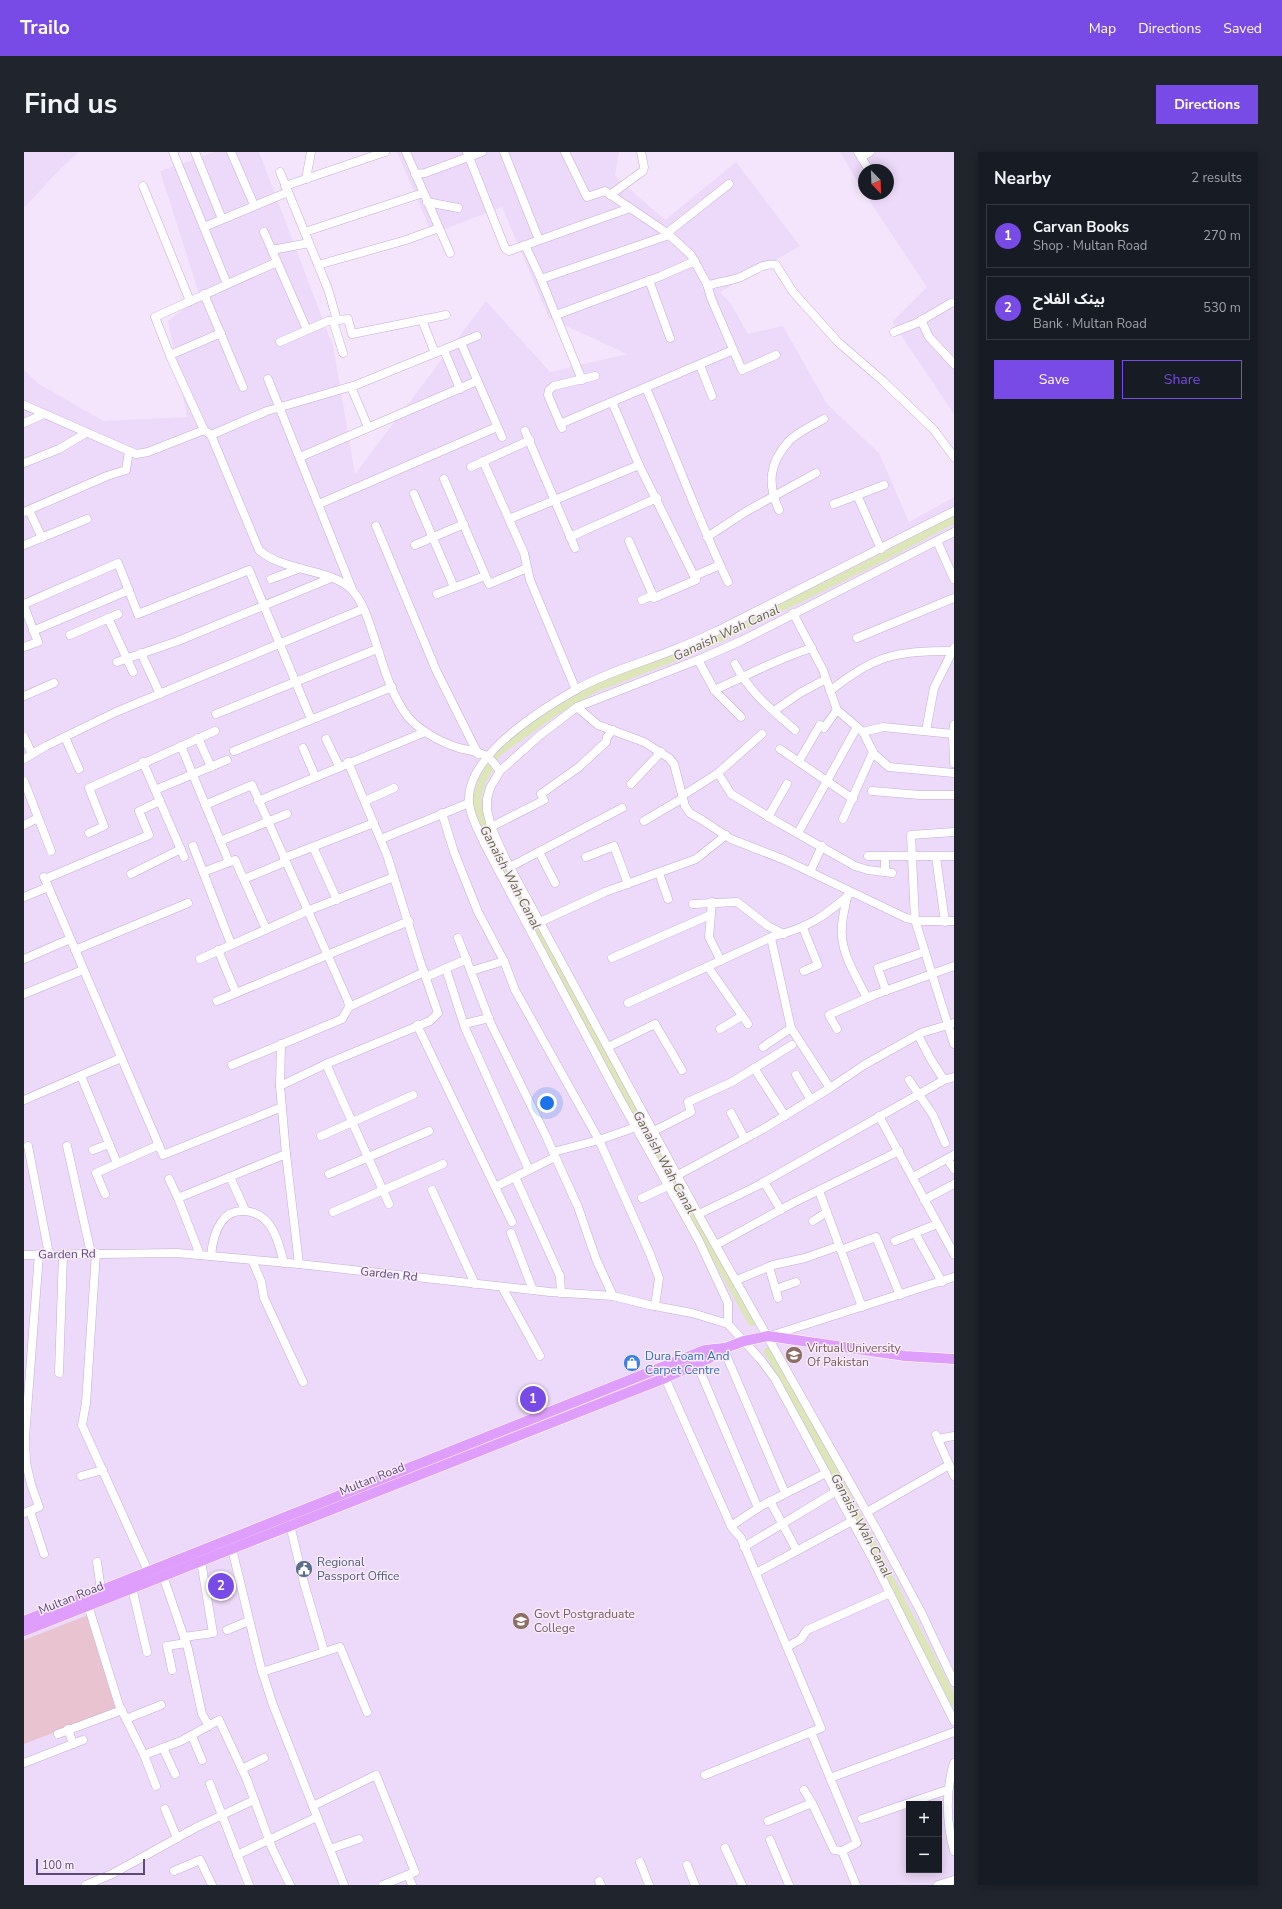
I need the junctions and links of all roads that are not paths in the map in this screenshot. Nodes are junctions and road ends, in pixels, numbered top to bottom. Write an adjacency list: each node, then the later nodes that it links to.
1 (173, 152): 28 (street)
2 (195, 152): 27 (street)
3 (231, 152): 24 (street)
4 (311, 152): 17 (street)
5 (385, 152): 17 (street)
6 (406, 152): 16 (street)
7 (482, 152): 12 (street)
8 (504, 152): 33 (street)
9 (565, 152): 22 (street)
10 (641, 152): 22 (street)
11 (870, 152): 13 (street)
12 (468, 154): 16 (street); 35 (street)
13 (860, 154): 14 (street)
14 (866, 164)
15 (280, 172): 20 (street)
16 (415, 174): 21 (street)
17 (306, 179): 20 (street)
18 (729, 184): 32 (street)
19 (143, 186): 46 (street)
20 (286, 189): 24 (street); 31 (street)
21 (423, 193): 23 (street); 31 (street)
22 (610, 195): 26 (street)
23 (427, 202): 25 (street); 29 (street)
24 (254, 205): 27 (street)
25 (458, 208)
26 (630, 208): 32 (street); 33 (street)
27 (222, 219): 28 (street)
28 (204, 226): 43 (street)
29 (439, 228): 37 (street); 40 (street)
30 (264, 232): 36 (street)
31 (305, 232): 34 (street)
32 (668, 234): 38 (street); 41 (street)
33 (539, 240): 35 (street)
34 (309, 243): 36 (street); 40 (street)
35 (525, 245): 41 (street)
36 (272, 250): 39 (street)
37 (450, 253)
38 (695, 261): 42 (street); 44 (street)
39 (277, 262): 43 (street); 53 (street)
40 (318, 265): 50 (street)
41 (541, 279): 48 (street)
42 (649, 280): 48 (street); 57 (street)
43 (227, 284): 45 (street)
44 (707, 284): 61 (street); 93 (street)
45 (204, 294): 46 (street); 55 (street)
46 (190, 301): 64 (street)
47 (951, 303): 52 (street)
48 (556, 315): 70 (street)
49 (446, 316): 51 (street)
50 (335, 320): 51 (street); 53 (street); 62 (street)
51 (422, 320): 63 (street)
52 (921, 320): 54 (street); 66 (street)
53 (307, 330): 58 (street)
54 (894, 332)
55 (220, 333): 64 (street); 72 (street)
56 (476, 336): 59 (street)
57 (670, 338)
58 (280, 342)
59 (461, 343): 60 (street); 71 (street)
60 (444, 350): 63 (street); 74 (street)
61 (733, 350): 65 (street); 67 (street)
62 (343, 353)
63 (435, 353): 73 (street)
64 (170, 355): 85 (street)
65 (776, 356)
66 (954, 364)
67 (700, 365): 75 (street); 76 (street)
68 (595, 376): 70 (street)
69 (268, 379): 79 (street)
70 (582, 380): 77 (street)
71 (477, 381): 74 (street); 84 (street)
72 (243, 387)
73 (351, 387): 79 (street); 83 (street)
74 (460, 388): 83 (street)
75 (646, 388): 77 (street); 117 (street)
76 (712, 396)
77 (612, 402): 96 (street)
78 (24, 405): 80 (street)
79 (279, 407): 88 (street); 92 (street)
80 (44, 414): 82 (street); 87 (street)
81 (824, 418): 103 (street)
82 (24, 423)
83 (368, 427): 92 (street)
84 (497, 427): 89 (street); 106 (street)
85 (204, 430): 88 (street); 91 (street)
86 (525, 431): 90 (street)
87 (86, 432): 91 (street); 95 (street)
88 (211, 436): 127 (street)
89 (502, 437)
90 (530, 440): 94 (street); 105 (street)
91 (130, 451): 109 (street)
92 (300, 457): 106 (street)
93 (954, 457)
94 (483, 461): 97 (street); 112 (street)
95 (24, 463)
96 (639, 465): 104 (street); 105 (street)
97 (471, 466)
98 (816, 474): 103 (street)
99 (444, 479): 113 (street)
100 (884, 485): 102 (street)
101 (414, 494): 119 (street)
102 (857, 495): 107 (street); 125 (street)
103 (773, 497): 108 (street); 117 (street)
104 (657, 498): 116 (street); 130 (street)
105 (555, 500): 112 (street); 116 (street)
106 (319, 504): 137 (street)
107 (834, 504)
108 (779, 510)
109 (26, 511): 118 (street)
110 (954, 511): 125 (street)
111 (87, 519): 118 (street)
112 (509, 519): 128 (street)
113 (464, 524): 119 (street); 129 (street)
114 (376, 526): 197 (street)
115 (954, 532): 121 (street)
116 (570, 537): 124 (street)
117 (707, 537): 126 (street)
118 (42, 538): 122 (street)
119 (432, 538): 123 (street); 135 (street)
120 (629, 540): 139 (street)
121 (937, 541): 133 (street); 145 (street)
122 (24, 545)
123 (415, 545)
124 (575, 548)
125 (881, 549): 167 (street)
126 (720, 565): 130 (street); 134 (street)
127 (298, 568): 131 (street); 132 (street)
128 (527, 568): 129 (street); 167 (street)
129 (485, 576): 135 (street)
130 (694, 576): 139 (street)
131 (331, 578): 137 (street); 143 (street)
132 (271, 579)
133 (954, 579)
134 (728, 582)
135 (454, 587): 138 (street)
136 (129, 590): 142 (street); 143 (street); 148 (street)
137 (352, 590): 144 (street)
138 (437, 594)
139 (653, 595): 141 (street)
140 (954, 598): 150 (street)
141 (642, 600)
142 (24, 605): 148 (street)
143 (264, 606): 151 (street); 156 (street)
144 (364, 609): 151 (street); 153 (street)
145 (793, 613): 154 (street); 158 (street)
146 (118, 614): 147 (street)
147 (108, 618): 149 (street); 157 (street)
148 (33, 631): 152 (street)
149 (70, 635)
150 (857, 638)
151 (280, 644): 164 (street); 170 (street)
152 (24, 647)
153 (377, 648): 164 (street); 166 (street)
154 (812, 648): 162 (street); 163 (street)
155 (953, 649): 169 (street); 183 (street)
156 (141, 653): 157 (street); 170 (street)
157 (126, 658): 159 (street); 161 (street)
158 (698, 660): 168 (street); 172 (street)
159 (117, 662)
160 (735, 664): 162 (street)
161 (133, 672)
162 (743, 678): 168 (street); 174 (street)
163 (826, 679): 169 (street); 174 (street)
164 (295, 681): 175 (street); 177 (street)
165 (54, 683): 171 (street)
166 (392, 687): 177 (street); 184 (street)
167 (576, 690): 199 (street)
168 (714, 690): 176 (street)
169 (830, 691): 173 (street)
170 (160, 694): 187 (street)
171 (24, 696)
172 (577, 707): 179 (street); 209 (street)
173 (837, 710): 181 (street); 202 (street)
174 (774, 711): 180 (street)
175 (216, 714)
176 (741, 717)
177 (311, 719): 193 (street)
178 (953, 729): 183 (street); 198 (street)
179 (613, 730): 194 (street); 239 (street)
180 (795, 730)
181 (860, 730): 183 (street); 195 (street); 214 (street)
182 (215, 731): 188 (street)
183 (926, 731)
184 (425, 732): 197 (street); 204 (street)
185 (762, 734): 210 (street)
186 (24, 737): 196 (street)
187 (65, 737): 196 (street); 208 (street)
188 (198, 738): 190 (street); 207 (street)
189 (326, 739): 206 (street)
190 (180, 746): 203 (street); 212 (street)
191 (303, 748): 213 (street)
192 (780, 749): 202 (street)
193 (234, 751)
194 (661, 752): 216 (street); 222 (street)
195 (874, 752): 211 (street); 223 (street)
196 (32, 754): 200 (street)
197 (478, 754): 199 (street)
198 (954, 756): 205 (street)
199 (488, 757): 209 (street); 227 (street)
200 (24, 759)
201 (227, 760): 207 (street)
202 (798, 761): 214 (street)
203 (143, 762): 219 (street); 241 (street)
204 (348, 762): 206 (street); 226 (street)
205 (954, 763)
206 (338, 766): 213 (street)
207 (211, 767): 212 (street)
208 (79, 769)
209 (500, 771): 239 (street)
210 (718, 773): 222 (street); 232 (street)
211 (954, 773)
212 (192, 774): 219 (street); 228 (street)
213 (315, 776): 225 (street)
214 (828, 780): 223 (street); 242 (street)
215 (24, 781): 233 (street)
216 (631, 784)
217 (787, 784): 232 (street)
218 (394, 788): 226 (street)
219 (155, 790): 224 (street)
220 (872, 791): 221 (street)
221 (954, 794)
222 (683, 797): 236 (street); 243 (street)
223 (854, 799): 234 (street)
224 (160, 801): 250 (street); 266 (street)
225 (258, 801): 228 (street); 235 (street)
226 (365, 801): 237 (street)
227 (469, 803): 230 (street); 353 (street)
228 (205, 805): 245 (street)
229 (622, 808): 249 (street)
230 (442, 813): 244 (street); 298 (street)
231 (287, 814): 235 (street)
232 (768, 817): 242 (street)
233 (38, 818): 238 (street); 248 (street)
234 (843, 819)
235 (267, 821): 245 (street); 257 (street)
236 (644, 821)
237 (374, 823): 244 (street); 247 (street)
238 (24, 825)
239 (491, 827): 259 (street)
240 (954, 832): 255 (street)
241 (89, 833)
242 (798, 833): 246 (street)
243 (726, 835): 261 (street); 262 (street)
244 (381, 839): 264 (street)
245 (220, 841): 258 (street)
246 (822, 846): 252 (street); 261 (street)
247 (312, 847): 257 (street); 272 (street)
248 (51, 851)
249 (540, 852): 259 (street); 267 (street)
250 (183, 853): 260 (street); 263 (street)
251 (868, 856): 252 (street)
252 (885, 856): 255 (street)
253 (954, 856): 256 (street)
254 (586, 857): 268 (street)
255 (912, 857): 256 (street); 278 (street)
256 (936, 857): 282 (street)
257 (284, 860): 265 (street); 276 (street)
258 (228, 862): 260 (street); 265 (street)
259 (510, 867): 281 (street)
260 (203, 872): 289 (street)
261 (810, 872): 269 (street)
262 (658, 873): 268 (street); 271 (street)
263 (131, 874)
264 (394, 877): 272 (street); 279 (street)
265 (244, 879): 284 (street)
266 (45, 881): 270 (street); 288 (street)
267 (555, 883)
268 (628, 884): 281 (street)
269 (849, 895): 278 (street); 283 (street); 311 (street)
270 (24, 897)
271 (668, 899)
272 (337, 900): 276 (street)
273 (712, 902): 275 (street); 277 (street); 285 (street)
274 (188, 903): 290 (street)
275 (693, 904)
276 (307, 912): 284 (street); 293 (street)
277 (710, 914): 294 (street); 299 (street)
278 (915, 920): 282 (street); 292 (street)
279 (408, 921): 293 (street); 306 (street)
280 (954, 921): 282 (street)
281 (540, 922): 329 (street)
282 (945, 922)
283 (803, 928): 285 (street); 304 (street)
284 (266, 929): 289 (street)
285 (784, 934): 287 (street)
286 (458, 938): 297 (street)
287 (771, 938): 299 (street); 321 (street)
288 (70, 939): 290 (street); 295 (street)
289 (231, 944): 291 (street)
290 (75, 950): 303 (street)
291 (218, 950): 296 (street); 309 (street)
292 (924, 952): 307 (street); 308 (street)
293 (326, 954): 309 (street); 314 (street)
294 (612, 958)
295 (24, 959)
296 (200, 959)
297 (467, 959): 302 (street); 305 (street)
298 (504, 961): 305 (street); 357 (street)
299 (720, 961): 301 (street)
300 (954, 966): 307 (street)
301 (708, 967): 313 (street); 315 (street)
302 (446, 969): 306 (street); 317 (street)
303 (83, 970): 310 (street); 332 (street)
304 (804, 970)
305 (472, 972): 316 (street)
306 (425, 975): 314 (street); 320 (street)
307 (932, 975): 308 (street); 319 (street)
308 (886, 991): 311 (street)
309 (236, 992): 312 (street)
310 (24, 994)
311 (866, 998): 323 (street)
312 (217, 1001)
313 (628, 1003)
314 (348, 1007): 326 (street)
315 (742, 1016): 318 (street); 322 (street)
316 (489, 1018): 317 (street); 367 (street)
317 (464, 1024): 372 (street)
318 (748, 1024)
319 (951, 1024): 324 (street); 327 (street)
320 (417, 1025): 333 (street); 383 (street)
321 (791, 1028): 325 (street); 343 (street)
322 (720, 1029)
323 (836, 1029)
324 (918, 1034): 341 (street); 343 (street)
325 (772, 1040): 330 (street); 331 (street)
326 (281, 1044): 334 (street); 342 (street)
327 (954, 1044)
328 (792, 1045): 331 (street)
329 (608, 1047): 336 (street); 355 (street)
330 (763, 1047)
331 (781, 1051): 335 (street)
332 (121, 1058): 338 (street); 361 (street)
333 (326, 1064): 342 (street); 352 (street)
334 (232, 1065)
335 (754, 1068): 350 (street); 355 (street)
336 (682, 1070)
337 (796, 1075): 347 (street)
338 (81, 1076): 346 (street); 360 (street)
339 (954, 1077): 341 (street)
340 (909, 1080): 344 (street)
341 (944, 1080): 344 (street)
342 (280, 1086): 348 (street)
343 (830, 1088): 347 (street)
344 (920, 1093): 351 (street); 359 (street)
345 (413, 1095): 352 (street)
346 (24, 1100)
347 (811, 1100): 350 (street)
348 (282, 1106): 361 (street); 366 (street)
349 (731, 1113): 358 (street)
350 (785, 1116): 358 (street)
351 (879, 1116): 365 (street); 380 (street)
352 (352, 1122): 356 (street); 368 (street)
353 (636, 1127): 357 (street); 382 (street)
354 (429, 1130): 368 (street)
355 (654, 1131): 375 (street)
356 (321, 1136)
357 (600, 1140): 367 (street); 429 (street)
358 (745, 1140): 375 (street)
359 (945, 1143)
360 (109, 1144): 364 (street); 370 (street)
361 (159, 1145): 370 (street)
362 (28, 1146): 407 (street)
363 (67, 1146): 405 (street)
364 (94, 1150)
365 (899, 1151): 377 (street); 386 (street)
366 (286, 1154): 376 (street); 415 (street)
367 (554, 1155): 372 (street); 427 (street)
368 (368, 1157): 374 (street); 384 (street)
369 (950, 1157): 373 (street); 377 (street)
370 (117, 1163): 387 (street)
371 (443, 1164): 384 (street)
372 (529, 1170): 378 (street)
373 (954, 1170)
374 (329, 1174)
375 (678, 1175): 396 (street)
376 (230, 1177): 388 (street); 392 (street)
377 (913, 1177): 390 (street)
378 (515, 1178): 383 (street); 425 (street)
379 (169, 1179): 388 (street)
380 (764, 1182): 393 (street); 396 (street)
381 (954, 1184): 390 (street)
382 (670, 1185): 389 (street); 431 (street)
383 (497, 1186): 398 (street)
384 (383, 1190): 391 (street); 394 (street)
385 (432, 1190): 421 (street)
386 (819, 1191): 393 (street); 395 (street)
387 (105, 1194)
388 (178, 1198): 411 (street)
389 (642, 1198)
390 (924, 1200): 399 (street)
391 (389, 1204)
392 (245, 1210): 412 (street); 414 (street)
393 (781, 1210): 403 (street)
394 (333, 1212)
395 (827, 1212): 397 (street); 404 (street)
396 (699, 1214): 403 (street)
397 (813, 1221)
398 (512, 1222)
399 (937, 1224): 401 (street); 409 (street)
400 (511, 1233): 424 (street)
401 (915, 1233): 402 (street); 420 (street)
402 (895, 1240)
403 (716, 1245): 418 (street)
404 (840, 1248): 416 (street); 426 (street); 430 (street)
405 (93, 1253): 408 (street, Garden Rd); 411 (street, Garden Rd); 444 (street)
406 (39, 1254): 407 (street, Garden Rd); 410 (street, Garden Rd); 441 (street)
407 (49, 1254): 408 (street, Garden Rd)
408 (64, 1254): 438 (street)
409 (954, 1254)
410 (24, 1255)
411 (200, 1256): 412 (street, Garden Rd)
412 (211, 1256): 413 (street, Garden Rd)
413 (252, 1260): 414 (street, Garden Rd); 440 (street)
414 (284, 1263): 415 (street, Garden Rd)
415 (299, 1264): 421 (street, Garden Rd)
416 (769, 1267): 418 (street); 423 (street)
417 (954, 1277): 420 (street)
418 (737, 1280): 432 (street)
419 (796, 1282): 423 (street)
420 (942, 1282): 426 (street)
421 (475, 1284): 422 (street, Garden Rd)
422 (502, 1287): 424 (street, Garden Rd); 435 (street)
423 (776, 1289): 428 (street)
424 (533, 1290): 425 (street, Garden Rd)
425 (561, 1293): 427 (street, Garden Rd)
426 (900, 1294): 430 (street)
427 (613, 1296): 429 (street, Garden Rd)
428 (778, 1298)
429 (655, 1306): 431 (street, Garden Rd)
430 (862, 1307): 432 (street)
431 (728, 1324): 433 (street, Garden Rd)
432 (768, 1336): 433 (main road, Multan Road); 436 (main road, Multan Road); 452 (street)
433 (744, 1341): 434 (main road, Multan Road); 445 (street, Garden Rd)
434 (726, 1348): 437 (main road, Multan Road); 448 (street); 463 (main road, Multan Road)
435 (540, 1356)
436 (954, 1359)
437 (697, 1364): 439 (main road, Multan Road); 450 (street)
438 (59, 1373)
439 (665, 1378): 455 (main road, Multan Road); 456 (street)
440 (303, 1382)
441 (25, 1408): 451 (street)
442 (954, 1436): 443 (street)
443 (952, 1469): 452 (street)
444 (103, 1470): 446 (street); 463 (street)
445 (826, 1473): 447 (street, Garden Rd); 448 (street)
446 (81, 1476)
447 (836, 1492): 453 (street, Garden Rd); 454 (street)
448 (785, 1493): 449 (street)
449 (770, 1501): 450 (street); 454 (street)
450 (758, 1508): 456 (street)
451 (27, 1512): 460 (street)
452 (867, 1512): 480 (street)
453 (852, 1521): 459 (street); 468 (street, Garden Rd)
454 (782, 1524): 457 (street); 459 (street)
455 (290, 1525): 458 (main road, Multan Road); 476 (street)
456 (731, 1526): 457 (street)
457 (744, 1547): 464 (street)
458 (232, 1549): 461 (main road, Multan Road); 471 (street)
459 (797, 1551): 464 (street)
460 (44, 1554)
461 (200, 1561): 465 (main road, Multan Road); 474 (street)
462 (97, 1562): 467 (street)
463 (148, 1571): 467 (main road, Multan Road)
464 (756, 1573): 475 (street)
465 (163, 1576): 466 (main road, Multan Road); 474 (street)
466 (132, 1588): 469 (main road, Multan Road); 477 (street)
467 (101, 1590): 470 (main road, Multan Road)
468 (890, 1593): 475 (street); 485 (street, Garden Rd)
469 (88, 1605): 473 (main road, Multan Road); 482 (street)
470 (24, 1621)
471 (249, 1621): 472 (street); 479 (street)
472 (227, 1630)
473 (24, 1631)
474 (185, 1640): 478 (street); 486 (street)
475 (787, 1647): 488 (street)
476 (324, 1651): 479 (street); 483 (street)
477 (147, 1652)
478 (172, 1670)
479 (262, 1672): 510 (street)
480 (954, 1682)
481 (161, 1705): 484 (street)
482 (122, 1710): 484 (street); 487 (street)
483 (367, 1712)
484 (126, 1719): 495 (street)
485 (954, 1721)
486 (209, 1726): 491 (street); 500 (street)
487 (68, 1729): 490 (street); 493 (street)
488 (811, 1732): 502 (street); 503 (street)
489 (954, 1732): 503 (street)
490 (58, 1734)
491 (192, 1736): 494 (street); 497 (street)
492 (83, 1740): 493 (street)
493 (73, 1744): 499 (street)
494 (164, 1748): 495 (street); 501 (street)
495 (144, 1755): 505 (street)
496 (264, 1758): 500 (street)
497 (202, 1760)
498 (954, 1762): 507 (street)
499 (24, 1763)
500 (242, 1769): 508 (street)
501 (175, 1774)
502 (705, 1775)
503 (830, 1778): 522 (street)
504 (210, 1784): 512 (street)
505 (156, 1786)
506 (804, 1790): 509 (street)
507 (947, 1790): 514 (street); 523 (street)
508 (254, 1800): 512 (street); 518 (street)
509 (812, 1803): 515 (street); 522 (street)
510 (313, 1806): 513 (street); 528 (street)
511 (165, 1809): 516 (street)
512 (222, 1815): 516 (street); 524 (street)
513 (318, 1817): 518 (street); 521 (street)
514 (862, 1819)
515 (768, 1821)
516 (177, 1838): 530 (street)
517 (359, 1839): 521 (street)
518 (269, 1840): 524 (street); 533 (street)
519 (770, 1840): 540 (street)
520 (725, 1848): 539 (street)
521 (330, 1849): 534 (street)
522 (842, 1851): 541 (street)
523 (954, 1851)
524 (237, 1855): 532 (street)
525 (640, 1862): 537 (street)
526 (687, 1865): 538 (street)
527 (174, 1871): 531 (street)
528 (408, 1875): 535 (street); 536 (street)
529 (954, 1880): 542 (street)
530 (86, 1885)
531 (212, 1885)
532 (249, 1885)
533 (290, 1885)
534 (344, 1885)
535 (383, 1885)
536 (412, 1885)
537 (649, 1885)
538 (695, 1885)
539 (742, 1885)
540 (789, 1885)
541 (856, 1885)
542 (938, 1885)

